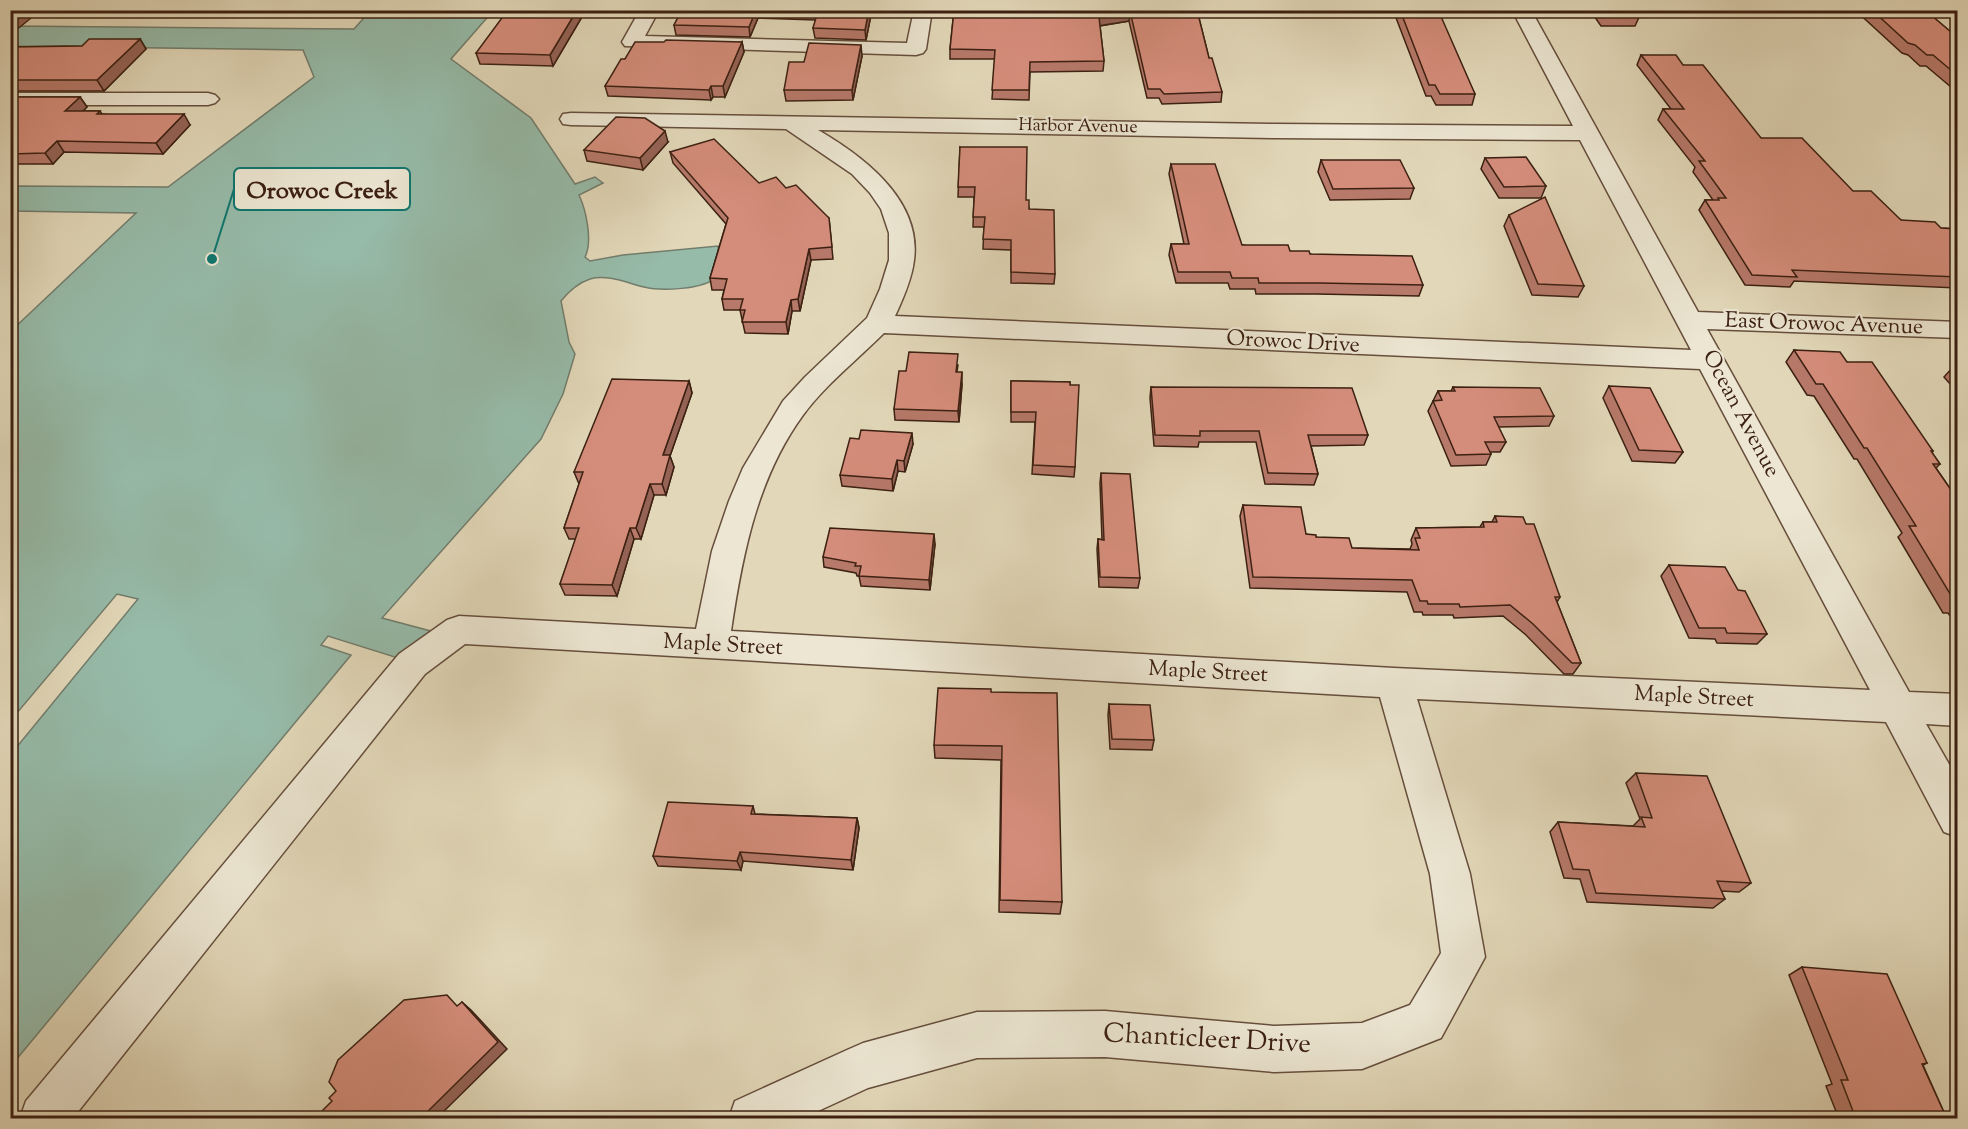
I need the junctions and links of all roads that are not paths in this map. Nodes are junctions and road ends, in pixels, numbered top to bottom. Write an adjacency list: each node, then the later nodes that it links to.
1 (650, 10): 2 (street)
2 (923, 10)
3 (1521, 10): 8 (street, Ocean Avenue)
4 (10, 99): 5 (street)
5 (208, 99)
6 (571, 119): 7 (street, Harbor Avenue)
7 (789, 122): 8 (street, Harbor Avenue); 10 (street)
8 (1586, 132): 9 (street, Ocean Avenue)
9 (1690, 320): 11 (street, East Orowoc Avenue); 12 (street, Ocean Avenue)
10 (877, 324): 12 (street, Orowoc Drive); 13 (street)
11 (1958, 330)
12 (1710, 360): 15 (street, Ocean Avenue)
13 (711, 645): 14 (street, Maple Street); 18 (street, Maple Street)
14 (1394, 683): 15 (street, Maple Street); 19 (street, Chanticleer Drive)
15 (1898, 707): 16 (street, Maple Street); 17 (street, Ocean Avenue)
16 (1958, 710)
17 (1958, 819)
18 (43, 1119)
19 (752, 1119)

